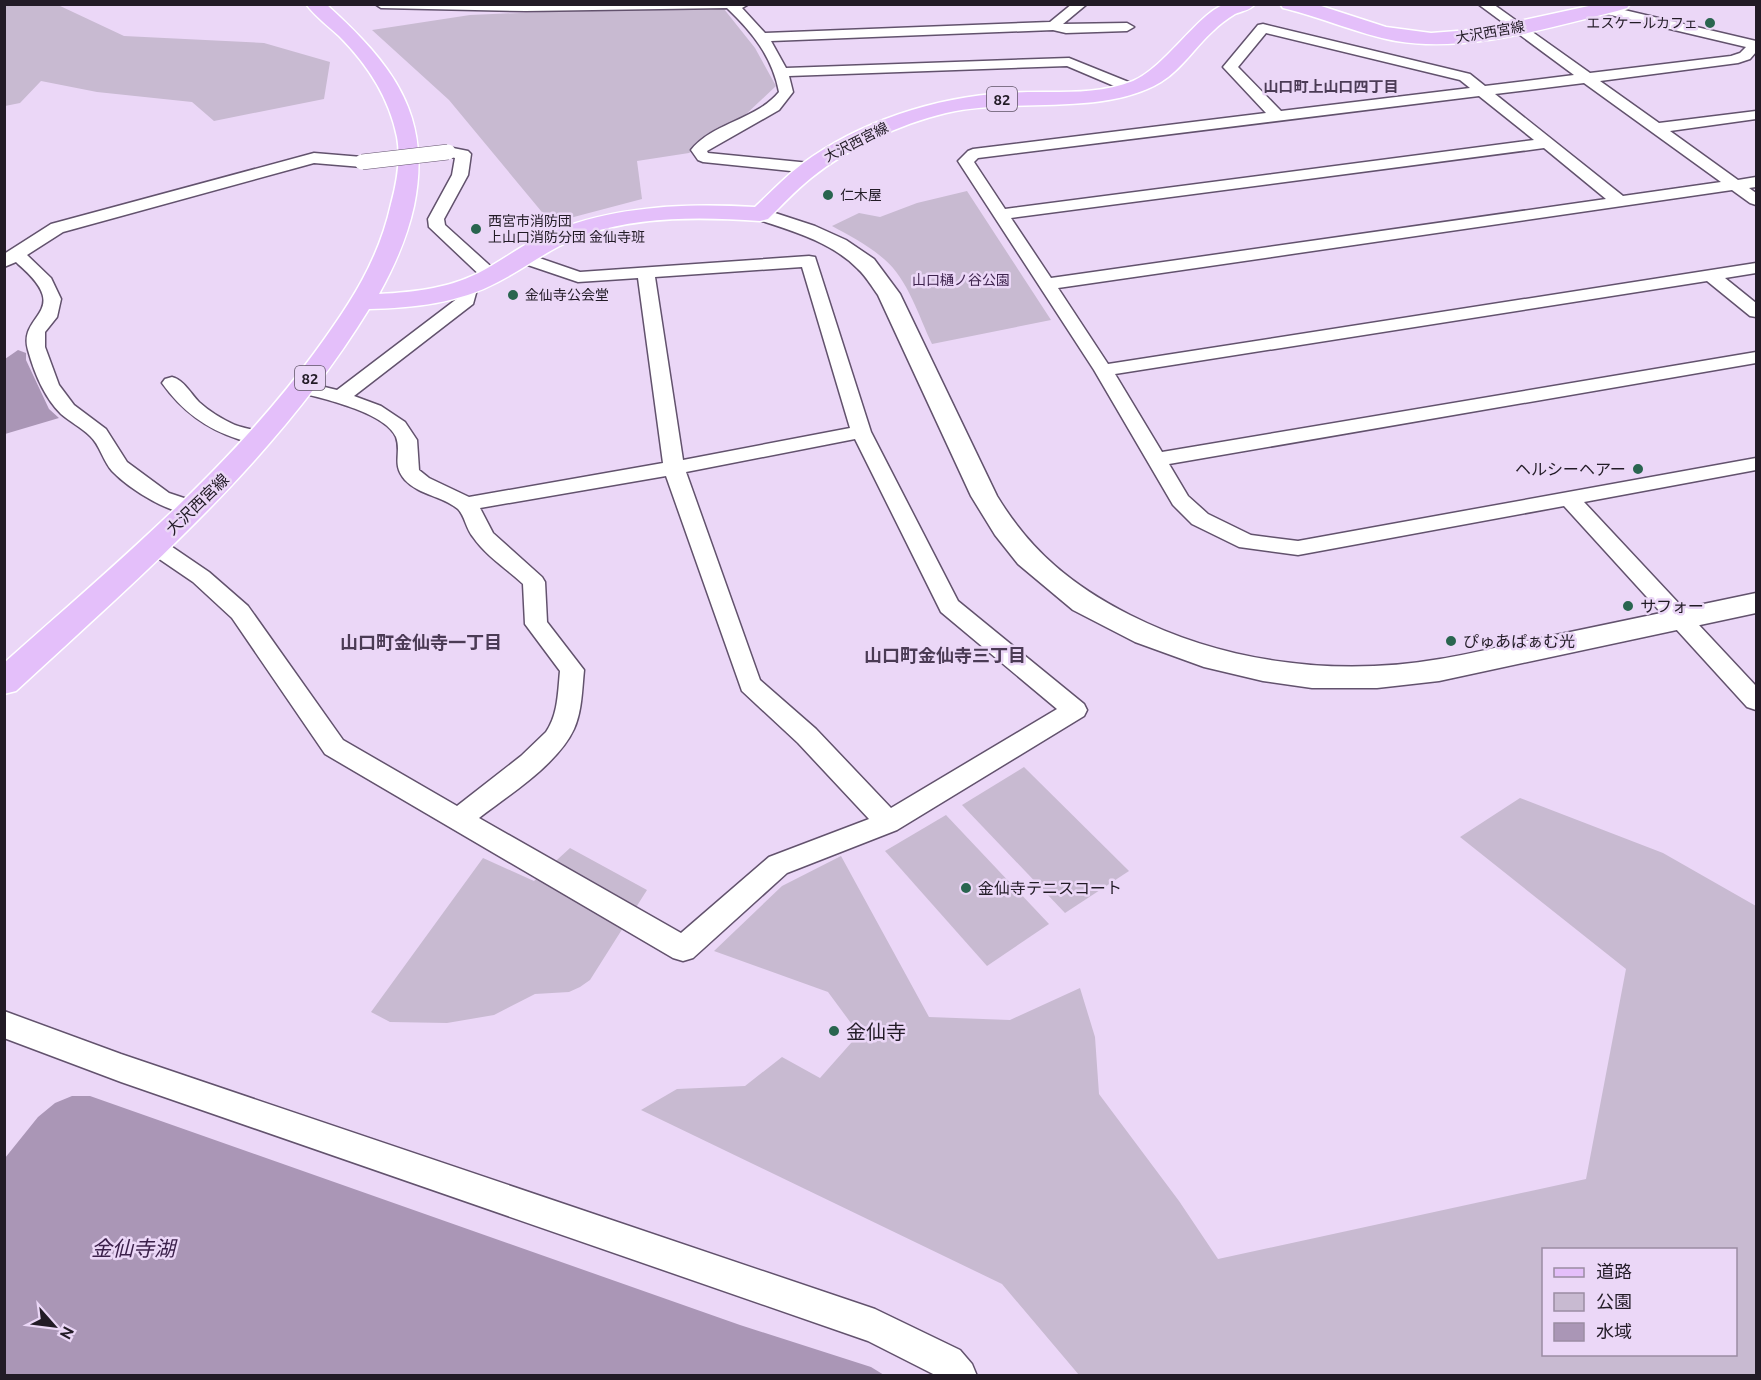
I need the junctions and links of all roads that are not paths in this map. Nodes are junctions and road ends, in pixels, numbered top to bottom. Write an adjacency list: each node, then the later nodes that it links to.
1 (315, 4): 38 (main road, 大沢西宮線 / 82)
2 (381, 4): 8 (street)
3 (743, 4): 8 (street)
4 (1081, 4): 10 (street)
5 (1246, 4): 17 (main road, 大沢西宮線 / 82)
6 (1289, 4): 12 (main road, 大沢西宮線)
7 (1484, 4): 12 (street)
8 (730, 5): 13 (street)
9 (1612, 7): 12 (main road, 大沢西宮線); 14 (street)
10 (1053, 26): 11 (street); 13 (street)
11 (1127, 27)
12 (1517, 28): 16 (street)
13 (762, 37): 15 (street)
14 (1756, 45): 16 (street)
15 (782, 72): 17 (street); 23 (street)
16 (1587, 78): 18 (street); 21 (street)
17 (1131, 88): 23 (main road, 大沢西宮線 / 82)
18 (1482, 91): 20 (street); 20 (street); 22 (street)
19 (1756, 115): 21 (street)
20 (1278, 117): 29 (street)
21 (1657, 128): 25 (street)
22 (1546, 143): 27 (street); 29 (street)
23 (810, 168): 28 (main road, 大沢西宮線 / 82)
24 (1756, 182): 25 (street)
25 (1736, 185): 26 (street); 27 (street)
26 (1756, 200)
27 (1619, 201): 36 (street)
28 (760, 214): 30 (main road); 55 (street)
29 (1001, 214): 36 (street)
30 (522, 257): 33 (street); 35 (main road)
31 (11, 258): 35 (street, bridge); 52 (street)
32 (1756, 268): 34 (street)
33 (646, 273): 45 (street); 49 (street)
34 (1711, 275): 39 (street); 41 (street)
35 (492, 276): 37 (main road)
36 (1047, 284): 41 (street)
37 (470, 286): 38 (main road); 44 (street)
38 (363, 302): 43 (main road, 大沢西宮線 / 82)
39 (1756, 312)
40 (1756, 357): 47 (street)
41 (1103, 370): 47 (street)
42 (172, 383): 46 (street)
43 (303, 388): 44 (street); 46 (main road, 大沢西宮線 / 82)
44 (342, 396): 51 (street)
45 (861, 432): 49 (street); 59 (street)
46 (259, 439): 52 (main road, 大沢西宮線 / 82)
47 (1155, 460): 50 (street)
48 (1756, 464): 50 (street)
49 (674, 468): 51 (street); 59 (street)
50 (1568, 498): 55 (street)
51 (465, 504): 58 (street)
52 (192, 508): 53 (main road, 大沢西宮線 / 82)
53 (154, 545): 56 (main road, 大沢西宮線 / 82); 58 (street)
54 (1756, 603): 55 (street)
55 (1679, 619): 57 (street)
56 (4, 682)
57 (1756, 701)
58 (459, 819): 59 (street)
59 (888, 823)
60 (4, 1024): 61 (street)
61 (960, 1376)

